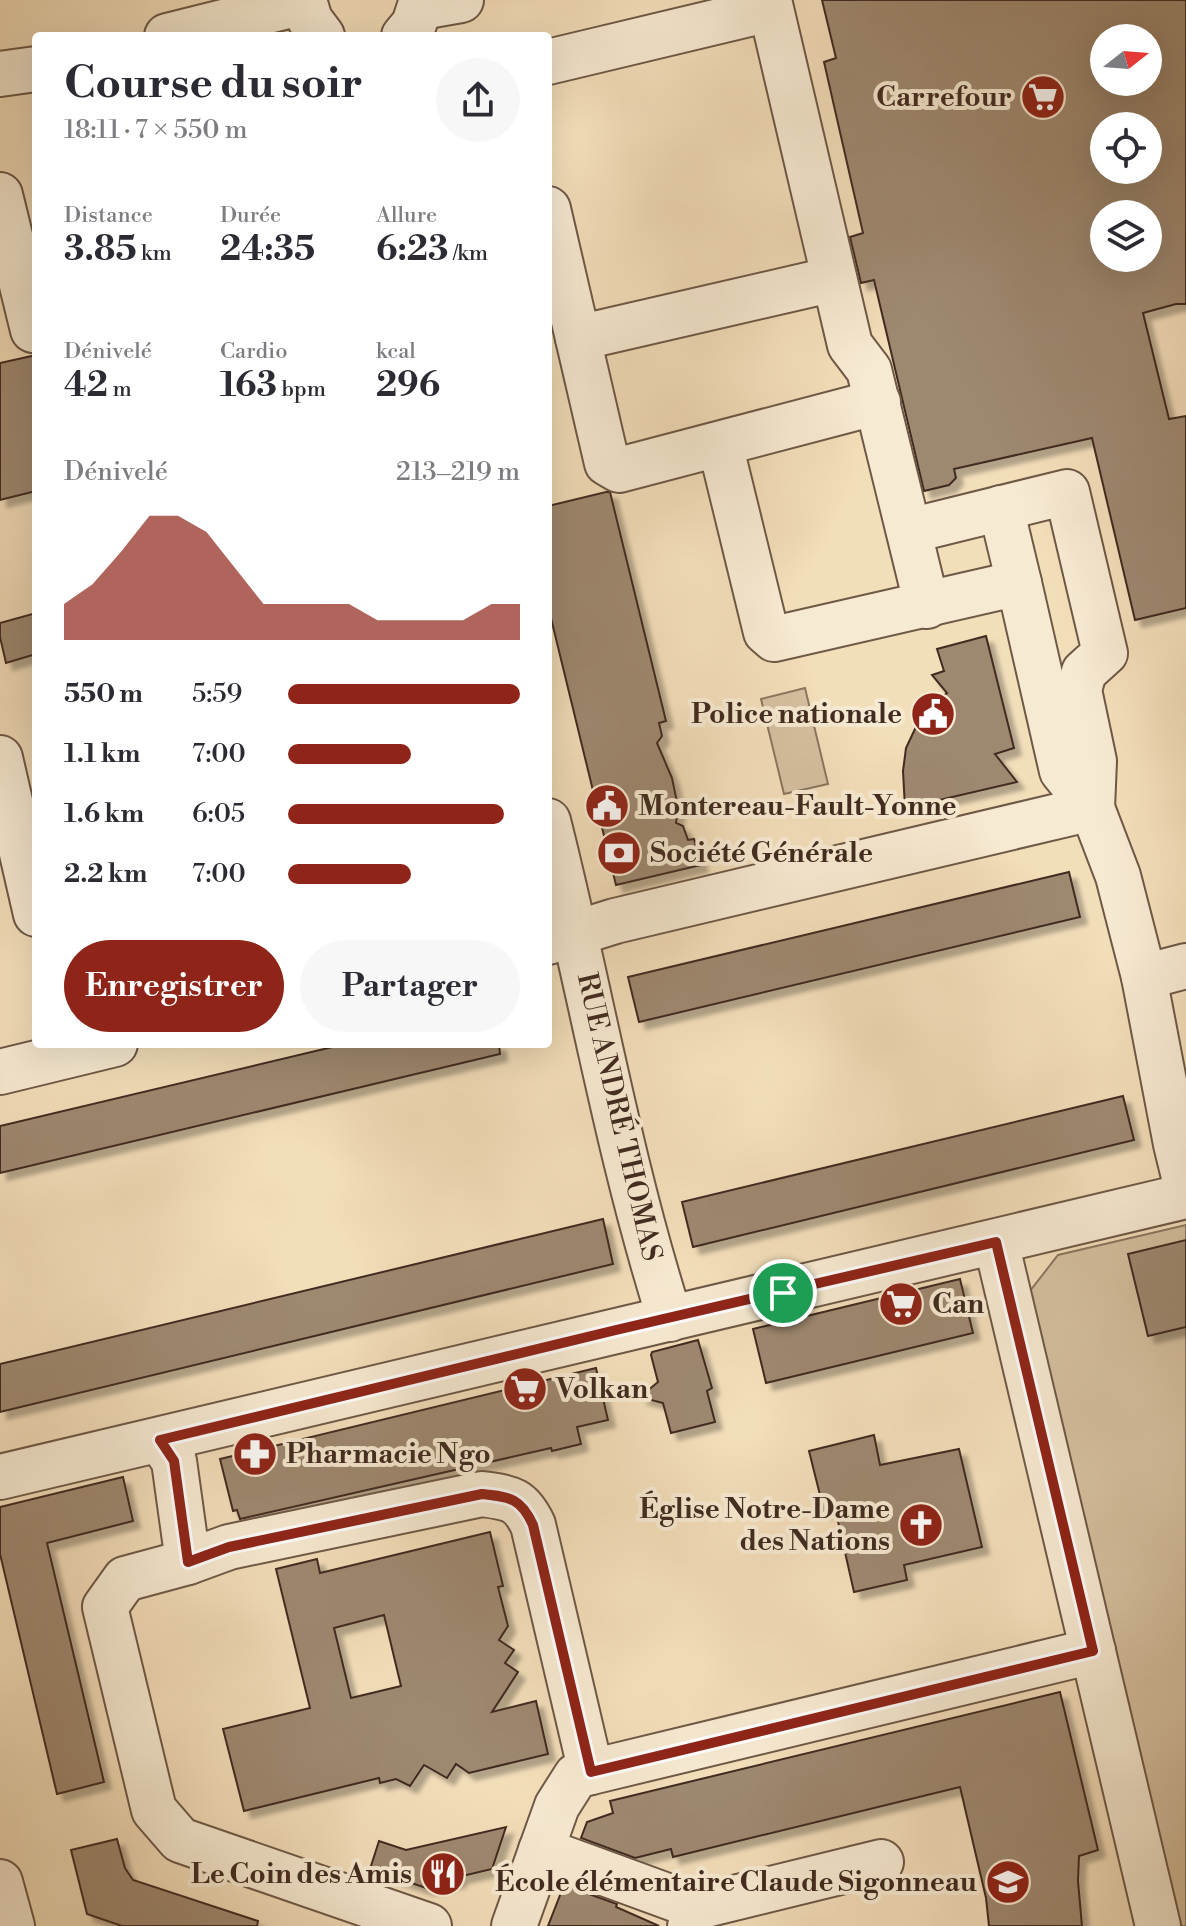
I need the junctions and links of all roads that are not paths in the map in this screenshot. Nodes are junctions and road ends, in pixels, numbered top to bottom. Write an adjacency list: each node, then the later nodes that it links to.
1 (769, 4): 4 (street); 11 (street)
2 (314, 22): 3 (street)
3 (209, 32)
4 (552, 61)
5 (32, 70): 6 (street)
6 (0, 74)
7 (32, 100): 8 (street)
8 (0, 104)
9 (0, 195): 13 (street)
10 (552, 234): 12 (street)
11 (834, 279): 12 (street); 14 (street)
12 (566, 323): 15 (street)
13 (23, 332)
14 (878, 402): 15 (street); 17 (street)
15 (720, 444): 19 (street)
16 (1001, 508): 17 (street); 18 (street); 21 (street)
17 (909, 531): 19 (street)
18 (1019, 583): 19 (street); 21 (street)
19 (927, 606)
20 (0, 758): 23 (street)
21 (1092, 808): 24 (street); 26 (street)
22 (552, 854): 24 (street, RUE ANDRÉ THOMAS)
23 (32, 897)
24 (562, 938): 33 (street, RUE ANDRÉ THOMAS)
25 (1186, 966): 26 (street)
26 (1144, 977): 27 (street)
27 (1170, 1017): 30 (street)
28 (67, 1050): 29 (street)
29 (0, 1072)
30 (1186, 1185)
31 (1186, 1196): 32 (street)
32 (996, 1242): 33 (street); 37 (street)
33 (670, 1319): 34 (street)
34 (160, 1440): 35 (street); 36 (street)
35 (0, 1477)
36 (188, 1562): 38 (street); 44 (street)
37 (1093, 1651): 38 (street); 46 (street)
38 (591, 1772): 39 (street)
39 (541, 1850): 42 (street); 45 (street)
40 (881, 1862): 42 (street)
41 (0, 1882): 43 (street)
42 (693, 1917)
43 (12, 1926)
44 (429, 1926)
45 (514, 1926)
46 (1158, 1926)

